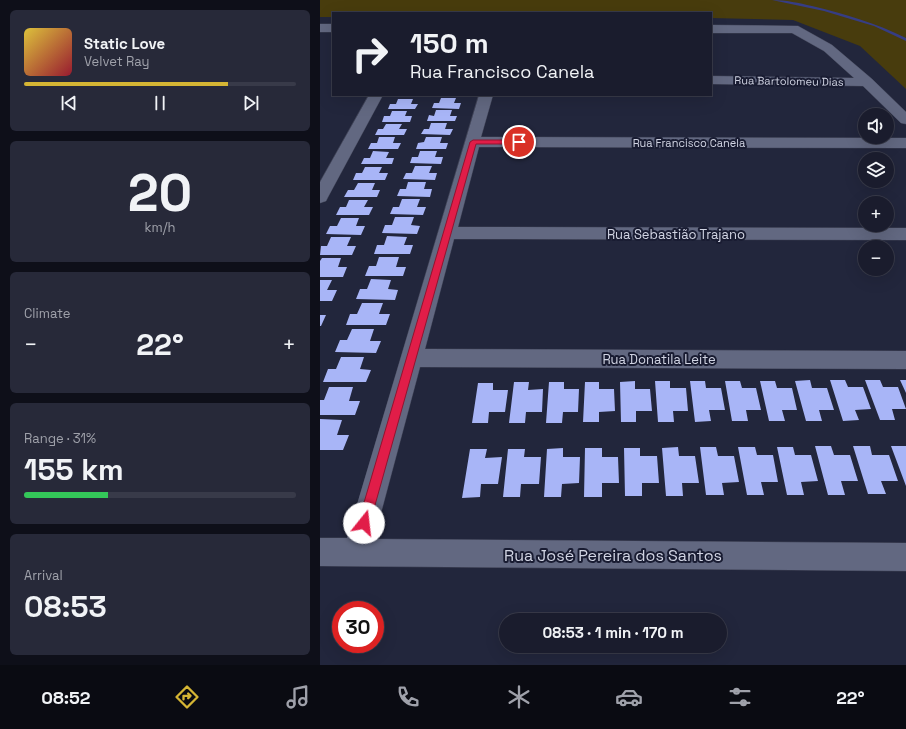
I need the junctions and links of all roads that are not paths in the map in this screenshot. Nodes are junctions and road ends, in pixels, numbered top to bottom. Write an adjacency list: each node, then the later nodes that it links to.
1 (320, 28): 2 (street)
2 (332, 28)
3 (712, 29): 5 (street)
4 (712, 80): 5 (street, Rua Bartolomeu Dias)
5 (867, 82): 8 (street)
6 (375, 96): 11 (street)
7 (486, 96): 9 (street)
8 (906, 120)
9 (473, 142): 10 (street, Rua Francisco Canela); 12 (street)
10 (906, 143)
11 (320, 197)
12 (447, 233): 13 (street, Rua Sebastião Trajano); 14 (street)
13 (906, 234)
14 (411, 358): 15 (street, Rua Donatila Leite); 17 (street)
15 (906, 360)
16 (320, 552): 17 (street, Rua José Pereira dos Santos)
17 (356, 553): 18 (street, Rua José Pereira dos Santos)
18 (906, 557)

